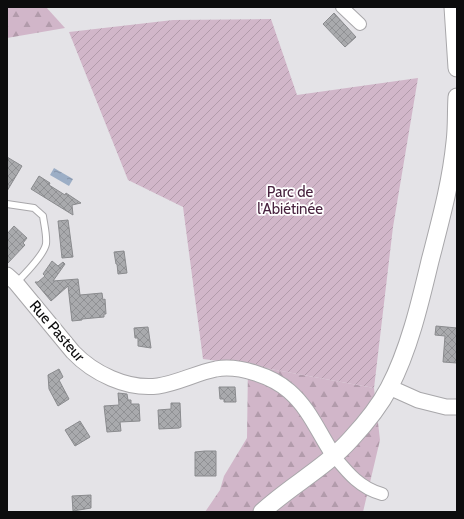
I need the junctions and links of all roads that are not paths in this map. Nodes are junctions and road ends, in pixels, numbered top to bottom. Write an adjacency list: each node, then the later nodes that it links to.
1 (342, 7): 3 (street)
2 (453, 7): 4 (main road)
3 (360, 24)
4 (457, 68)
5 (457, 97): 8 (main road)
6 (7, 204): 7 (lane)
7 (12, 279): 10 (street, Rue Pasteur)
8 (389, 387): 9 (street); 10 (main road)
9 (457, 408)
10 (334, 456): 11 (street); 12 (main road)
11 (382, 494)
12 (262, 512)

